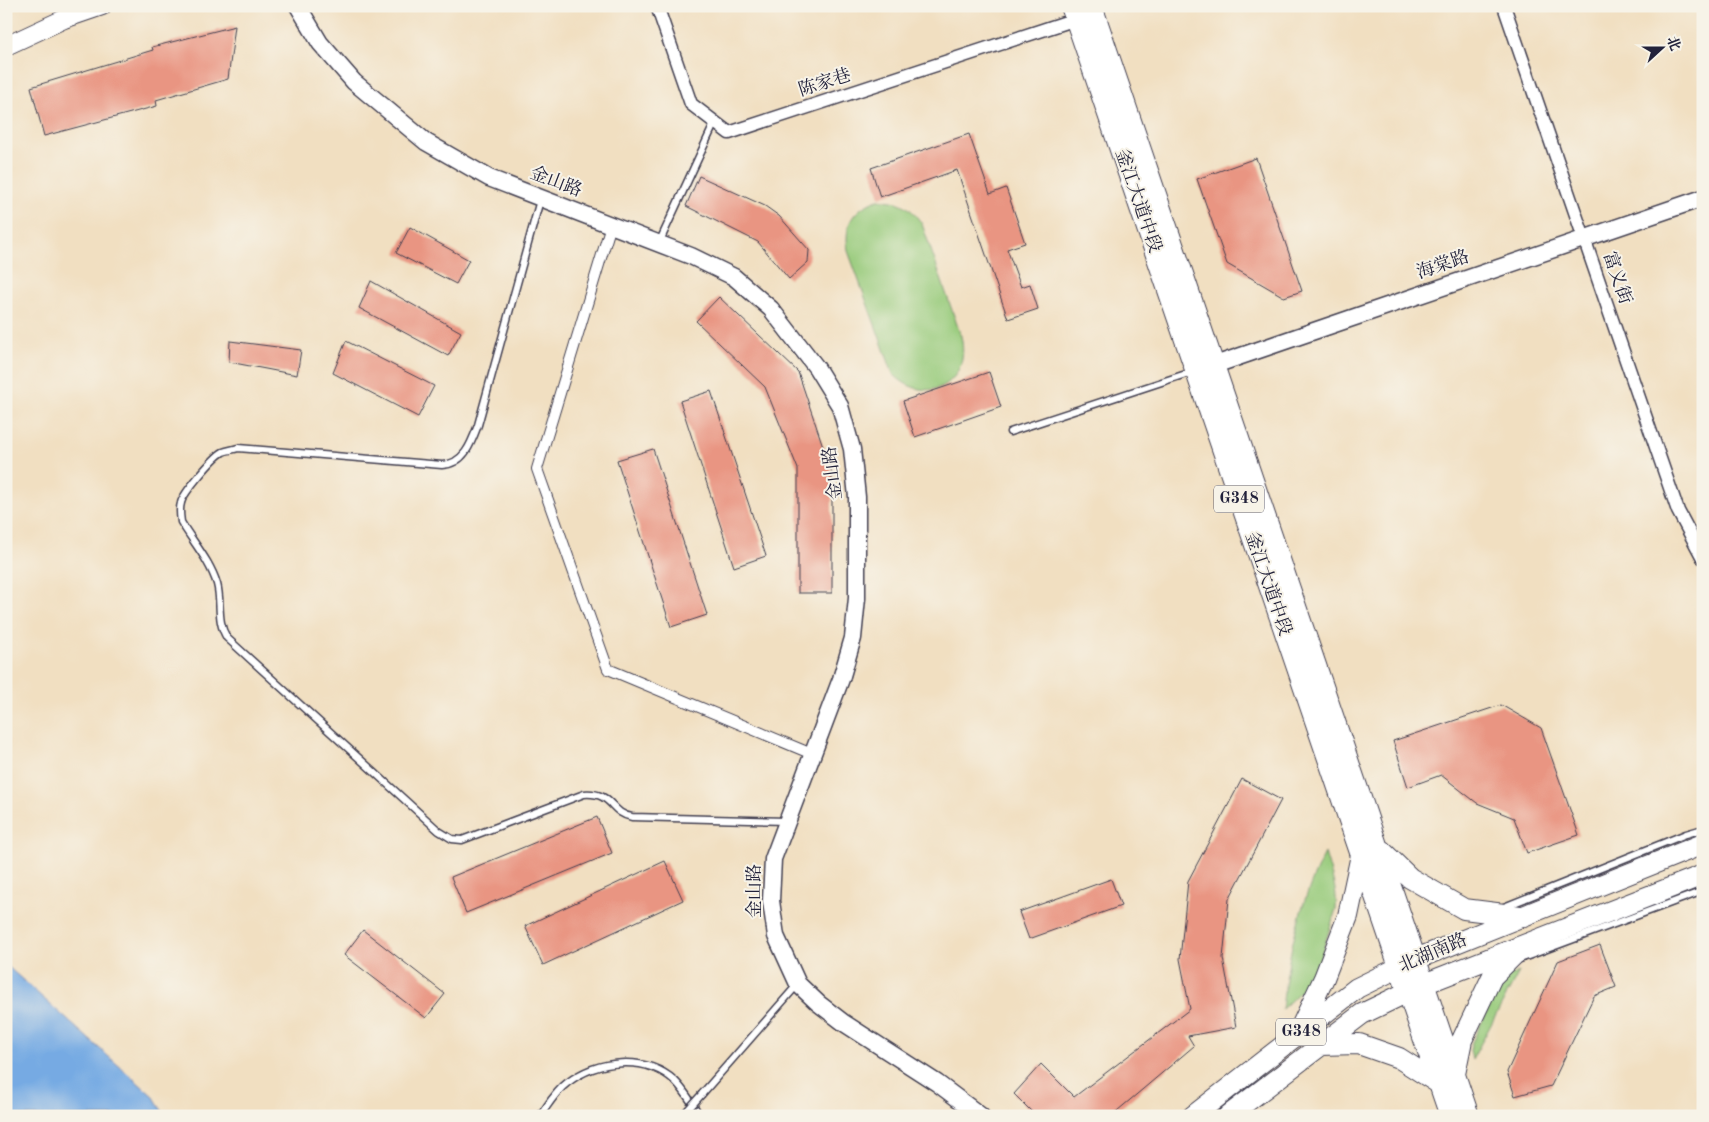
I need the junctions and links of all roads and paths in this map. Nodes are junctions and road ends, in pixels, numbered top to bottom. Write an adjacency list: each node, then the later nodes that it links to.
1 (102, 6): 7 (main road)
2 (298, 6): 9 (street, 金山路)
3 (657, 6): 8 (street, 陈家巷)
4 (1092, 6): 14 (main road, 釜江大道中段 / G348)
5 (1504, 6): 12 (street, 富义街)
6 (1074, 13): 8 (street, 陈家巷); 14 (main road, 釜江大道中段 / G348)
7 (6, 46)
8 (715, 122): 13 (lane)
9 (541, 198): 11 (street, 金山路); 18 (lane)
10 (1703, 198): 12 (street, 海棠路)
11 (611, 225): 13 (street, 金山路); 17 (street)
12 (1585, 238): 14 (street, 海棠路); 16 (street, 富义街)
13 (659, 243): 17 (street, 金山路)
14 (1205, 368): 15 (lane); 21 (main road, 釜江大道中段 / G348)
15 (1010, 432)
16 (1703, 558)
17 (812, 754): 18 (street, 金山路)
18 (786, 821): 29 (street, 金山路)
19 (1703, 829): 24 (lane)
20 (1703, 844): 25 (main road, 北湖南路)
21 (1370, 851): 24 (main road); 27 (main road, 釜江大道中段 / G348); 31 (main road)
22 (1703, 875): 26 (main road, 北湖南路)
23 (1703, 891): 28 (lane)
24 (1491, 912): 25 (main road)
25 (1522, 916): 27 (main road, 北湖南路)
26 (1525, 944): 28 (main road); 30 (main road, 北湖南路)
27 (1408, 963): 30 (main road, 釜江大道中段 / G348); 31 (main road, 北湖南路 / G348)
28 (1504, 965): 33 (main road)
29 (798, 984): 34 (lane, bridge); 37 (street, 金山路)
30 (1416, 988): 32 (main road, 北湖南路 / G348); 33 (main road, 釜江大道中段)
31 (1297, 1034): 38 (main road, 北湖南路 / G348)
32 (1319, 1045): 33 (main road); 39 (main road, 北湖南路 / G348)
33 (1447, 1078): 40 (main road); 41 (main road)
34 (683, 1115)
35 (540, 1116): 36 (lane)
36 (700, 1116)
37 (981, 1116)
38 (1193, 1116)
39 (1228, 1116)
40 (1450, 1116)
41 (1469, 1116)

